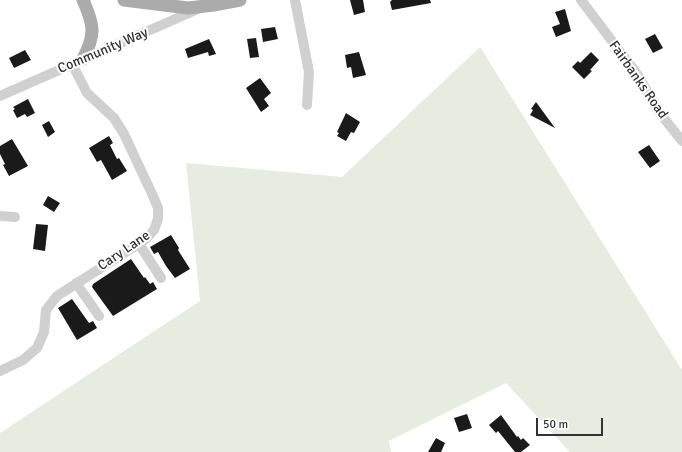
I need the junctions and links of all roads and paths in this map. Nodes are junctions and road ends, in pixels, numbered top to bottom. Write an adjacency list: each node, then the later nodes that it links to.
1 (82, 0): 7 (main road)
2 (124, 0): 6 (main road)
3 (240, 0): 6 (main road)
4 (295, 0): 9 (street)
5 (581, 0): 10 (street, Fairbanks Road)
6 (206, 6): 7 (street, Community Way)
7 (77, 62): 8 (street, Community Way); 13 (street, Cary Lane)
8 (0, 96)
9 (306, 105)
10 (682, 141)
11 (0, 216): 12 (street)
12 (15, 218)
13 (139, 244): 14 (street); 15 (street, Cary Lane)
14 (161, 278)
15 (76, 283): 16 (street); 17 (street, Cary Lane)
16 (98, 316)
17 (0, 371)

